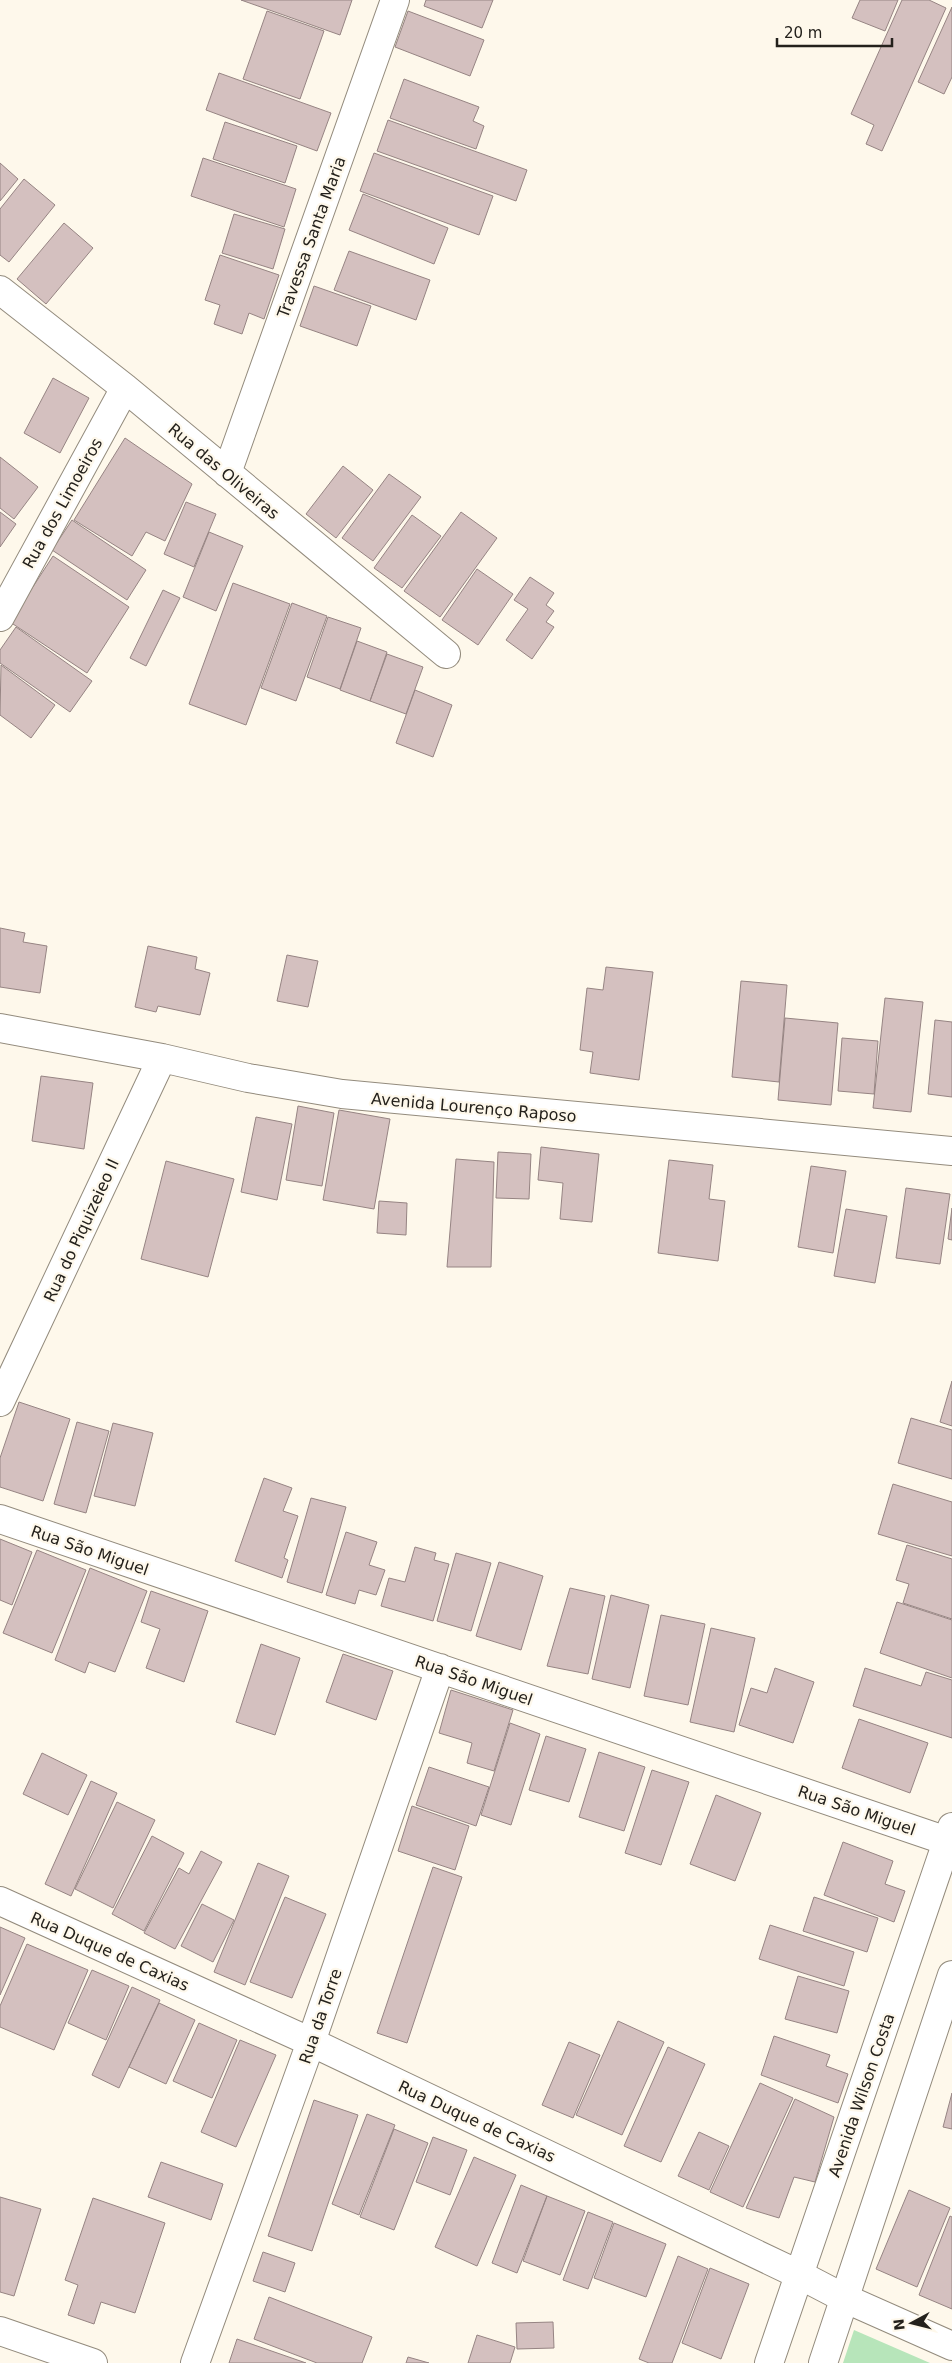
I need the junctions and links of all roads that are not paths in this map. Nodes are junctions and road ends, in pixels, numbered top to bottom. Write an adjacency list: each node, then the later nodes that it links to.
1 (395, 0): 4 (street, Travessa Santa Maria)
2 (0, 290): 3 (street, Rua das Oliveiras)
3 (125, 388): 4 (street, Rua das Oliveiras); 5 (street, Rua dos Limoeiros)
4 (227, 473): 6 (street, Rua das Oliveiras)
5 (0, 617)
6 (446, 654)
7 (0, 1028): 8 (street, Avenida Lourenço Raposo)
8 (162, 1058): 9 (street, Avenida Lourenço Raposo); 10 (street, Rua do Piquizeieo II)
9 (952, 1151)
10 (0, 1402)
11 (0, 1519): 12 (street, Rua São Miguel)
12 (440, 1668): 13 (street, Rua São Miguel); 16 (street, Rua da Torre)
13 (950, 1834): 17 (street, Avenida Wilson Costa)
14 (0, 1901): 16 (street, Rua Duque de Caxias)
15 (952, 1975): 18 (street)
16 (311, 2042): 17 (street, Rua Duque de Caxias); 22 (street, Rua da Torre)
17 (800, 2275): 18 (street, Rua Duque de Caxias); 23 (street, Avenida Wilson Costa)
18 (844, 2298): 20 (street, Rua Duque de Caxias); 24 (street)
19 (0, 2331): 21 (street)
20 (952, 2346)
21 (93, 2363)
22 (195, 2363)
23 (769, 2363)
24 (823, 2363)

